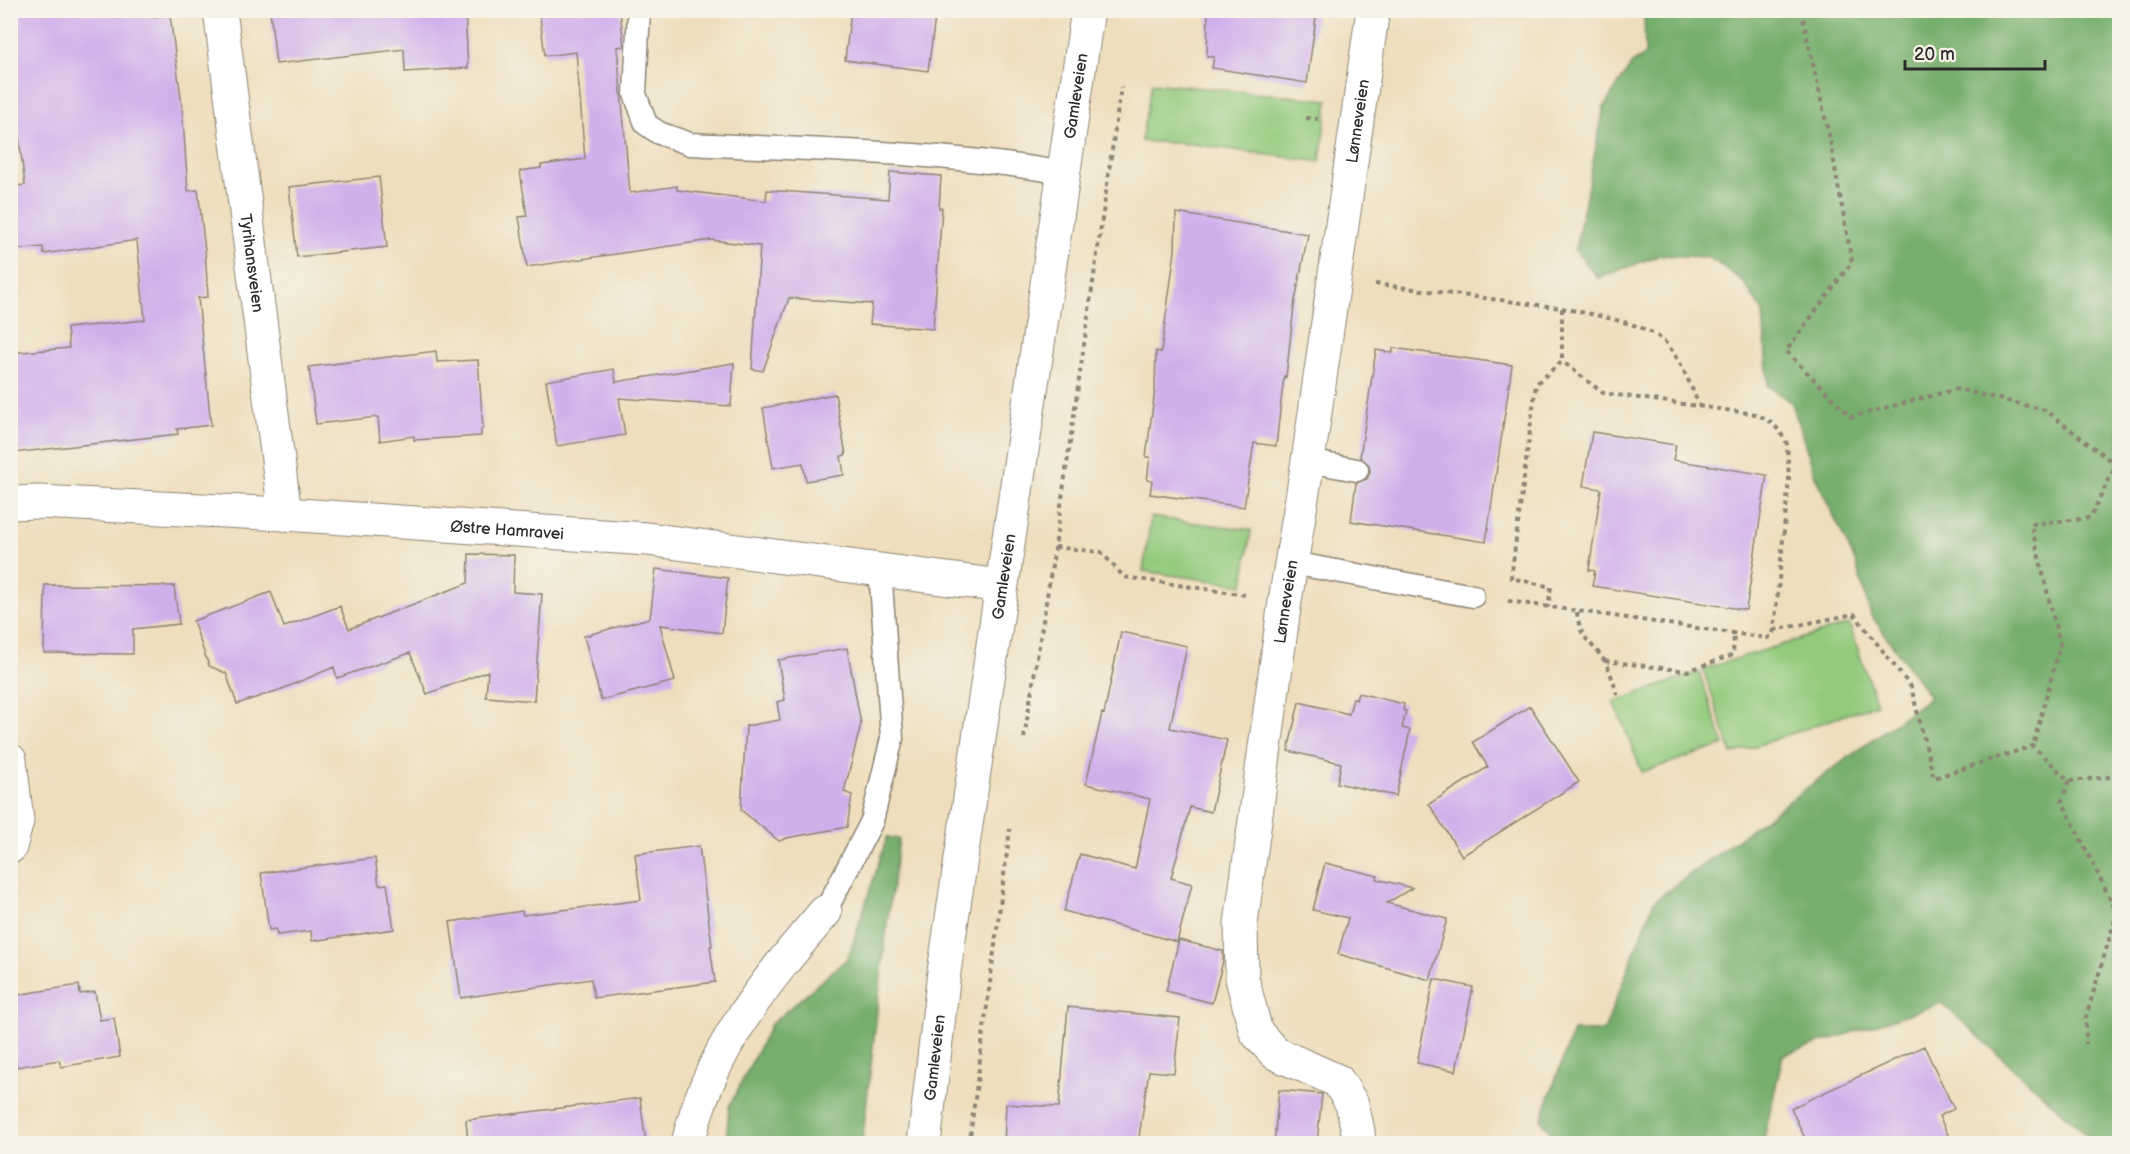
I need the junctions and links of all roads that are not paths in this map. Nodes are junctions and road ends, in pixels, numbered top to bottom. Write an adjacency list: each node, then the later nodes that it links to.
1 (220, 10): 9 (street, Tyrihansveien)
2 (639, 10): 5 (lane)
3 (1088, 10): 5 (street, Gamleveien)
4 (1373, 10): 6 (street, Lønneveien)
5 (1064, 173): 12 (street, Gamleveien)
6 (1308, 461): 7 (lane); 10 (street, Lønneveien)
7 (1357, 470)
8 (10, 503): 9 (street, Østre Hamravei)
9 (285, 514): 11 (street, Østre Hamravei)
10 (1292, 563): 13 (lane); 19 (street, Lønneveien)
11 (880, 569): 12 (street, Østre Hamravei); 16 (lane)
12 (1001, 586): 18 (street, Gamleveien)
13 (1473, 596)
14 (10, 760): 15 (street)
15 (10, 847)
16 (825, 912): 17 (street)
17 (688, 1143)
18 (924, 1143)
19 (1359, 1143)

